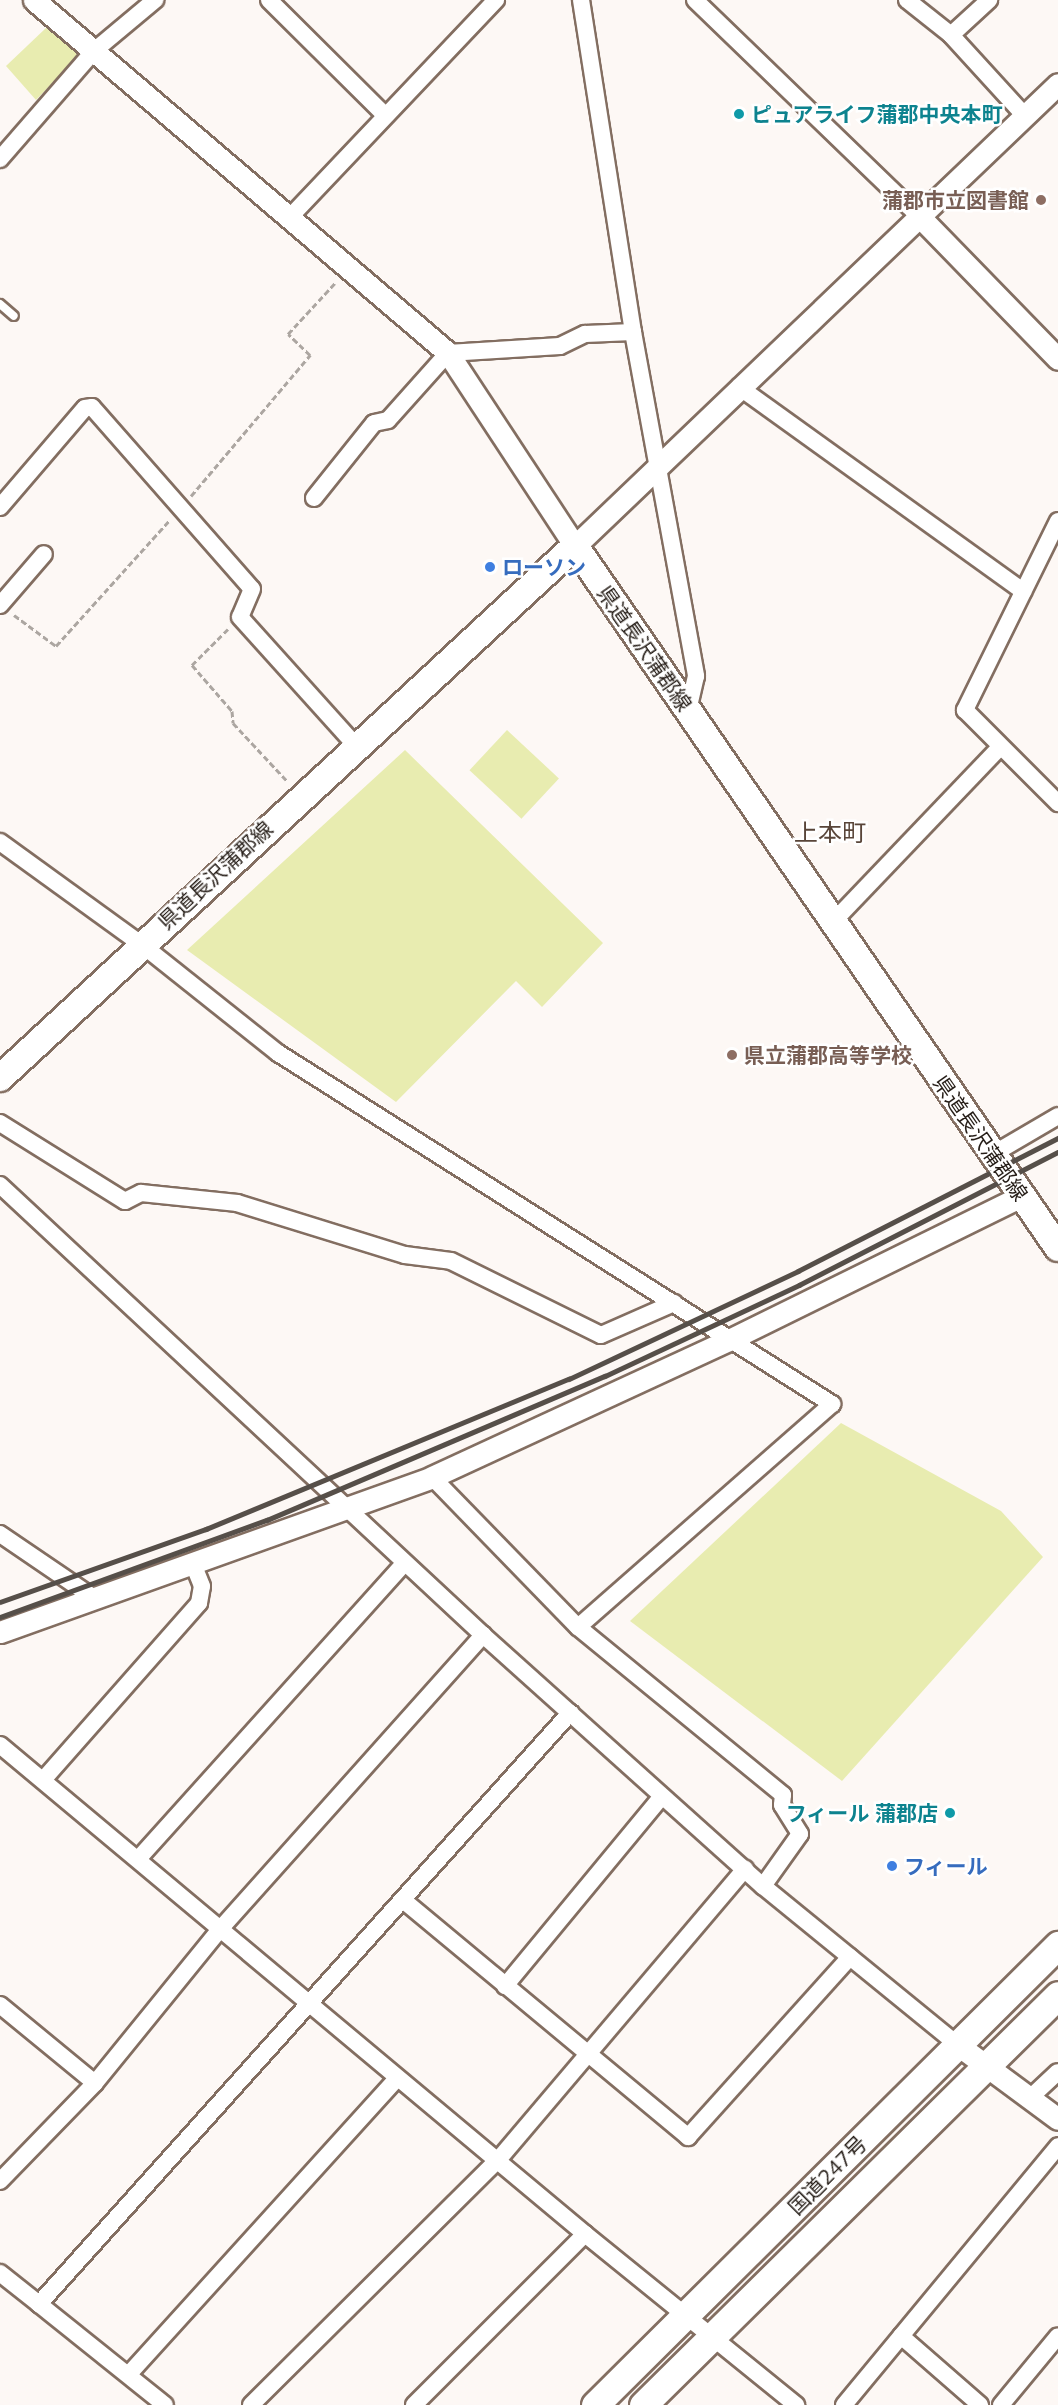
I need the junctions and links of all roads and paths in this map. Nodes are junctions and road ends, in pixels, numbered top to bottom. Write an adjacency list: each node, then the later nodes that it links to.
1 (34, 0): 10 (street)
2 (155, 0): 10 (street)
3 (269, 0): 12 (street)
4 (496, 0): 12 (street)
5 (581, 0): 20 (street)
6 (695, 0): 16 (street)
7 (907, 0): 9 (street)
8 (989, 0): 9 (street)
9 (951, 35): 13 (street)
10 (94, 51): 14 (street); 15 (street)
11 (1058, 84): 13 (street)
12 (385, 115): 15 (street)
13 (1024, 115): 16 (street)
14 (0, 159)
15 (291, 216): 17 (street)
16 (919, 216): 22 (street); 23 (street)
17 (350, 266): 21 (street); 27 (path)
18 (0, 304): 19 (lane)
19 (14, 316)
20 (633, 332): 21 (street); 24 (street)
21 (448, 353): 26 (street); 29 (street)
22 (1058, 358)
23 (739, 387): 24 (street); 31 (street)
24 (656, 467): 29 (street); 34 (street)
25 (3, 496): 27 (street)
26 (314, 498)
27 (178, 511): 32 (path); 33 (street)
28 (1056, 529): 31 (street)
29 (574, 546): 34 (main road, 県道長沢蒲郡線); 35 (main road, 県道長沢蒲郡線)
30 (44, 555): 32 (street)
31 (1023, 591): 36 (street)
32 (5, 609)
33 (240, 617): 35 (street); 37 (path)
34 (688, 710): 40 (main road, 県道長沢蒲郡線)
35 (356, 746): 37 (main road, 県道長沢蒲郡線)
36 (1000, 747): 38 (street); 40 (street)
37 (301, 796): 41 (main road, 県道長沢蒲郡線)
38 (1058, 802)
39 (0, 842): 41 (street)
40 (832, 923): 45 (main road, 県道長沢蒲郡線)
41 (141, 944): 42 (main road, 県道長沢蒲郡線); 49 (street)
42 (0, 1078)
43 (1058, 1116): 45 (street)
44 (0, 1123): 49 (street)
45 (993, 1154): 47 (main road, 県道長沢蒲郡線)
46 (0, 1185): 52 (street)
47 (1022, 1196): 48 (main road, 県道長沢蒲郡線); 50 (street)
48 (1058, 1248)
49 (674, 1303): 50 (street)
50 (729, 1340): 51 (street); 57 (street)
51 (432, 1477): 52 (street); 57 (street)
52 (345, 1511): 54 (street); 55 (street)
53 (0, 1534): 56 (street)
54 (404, 1564): 59 (street); 64 (street)
55 (194, 1566): 56 (street); 62 (street)
56 (97, 1600): 58 (street)
57 (578, 1627): 66 (street)
58 (0, 1632)
59 (483, 1635): 60 (street); 68 (street)
60 (570, 1713): 63 (street); 67 (street)
61 (0, 1745): 62 (street)
62 (43, 1780): 64 (street)
63 (662, 1796): 65 (street); 71 (street)
64 (139, 1858): 68 (street)
65 (745, 1869): 66 (street); 76 (street)
66 (763, 1886): 70 (street)
67 (403, 1900): 71 (street); 73 (street)
68 (222, 1927): 73 (street); 80 (street)
69 (1058, 1945): 75 (highway, 国道247号)
70 (850, 1958): 75 (street); 76 (street)
71 (506, 1986): 76 (street)
72 (1058, 1995): 77 (highway, 国道247号)
73 (311, 2002): 79 (street); 88 (street)
74 (0, 2005): 80 (street)
75 (958, 2045): 77 (street); 89 (highway, 国道247号)
76 (589, 2055): 84 (street)
77 (988, 2066): 81 (street); 90 (highway, 国道247号)
78 (1058, 2072): 81 (street)
79 (396, 2080): 84 (street); 93 (street)
80 (95, 2083): 85 (street)
81 (1032, 2096): 82 (street)
82 (1058, 2119)
83 (1058, 2146): 91 (street)
84 (498, 2160): 86 (street); 95 (street)
85 (0, 2181)
86 (585, 2234): 89 (street); 96 (street)
87 (0, 2273): 88 (street)
88 (39, 2304): 93 (street)
89 (687, 2314): 90 (street); 97 (highway, 国道247号)
90 (714, 2335): 98 (highway, 国道247号); 99 (street)
91 (901, 2336): 100 (street); 101 (street)
92 (1058, 2336): 102 (street)
93 (129, 2374): 94 (street)
94 (165, 2405)
95 (251, 2405)
96 (414, 2405)
97 (595, 2405)
98 (643, 2405)
99 (796, 2405)
100 (844, 2405)
101 (980, 2405)
102 (1001, 2405)

